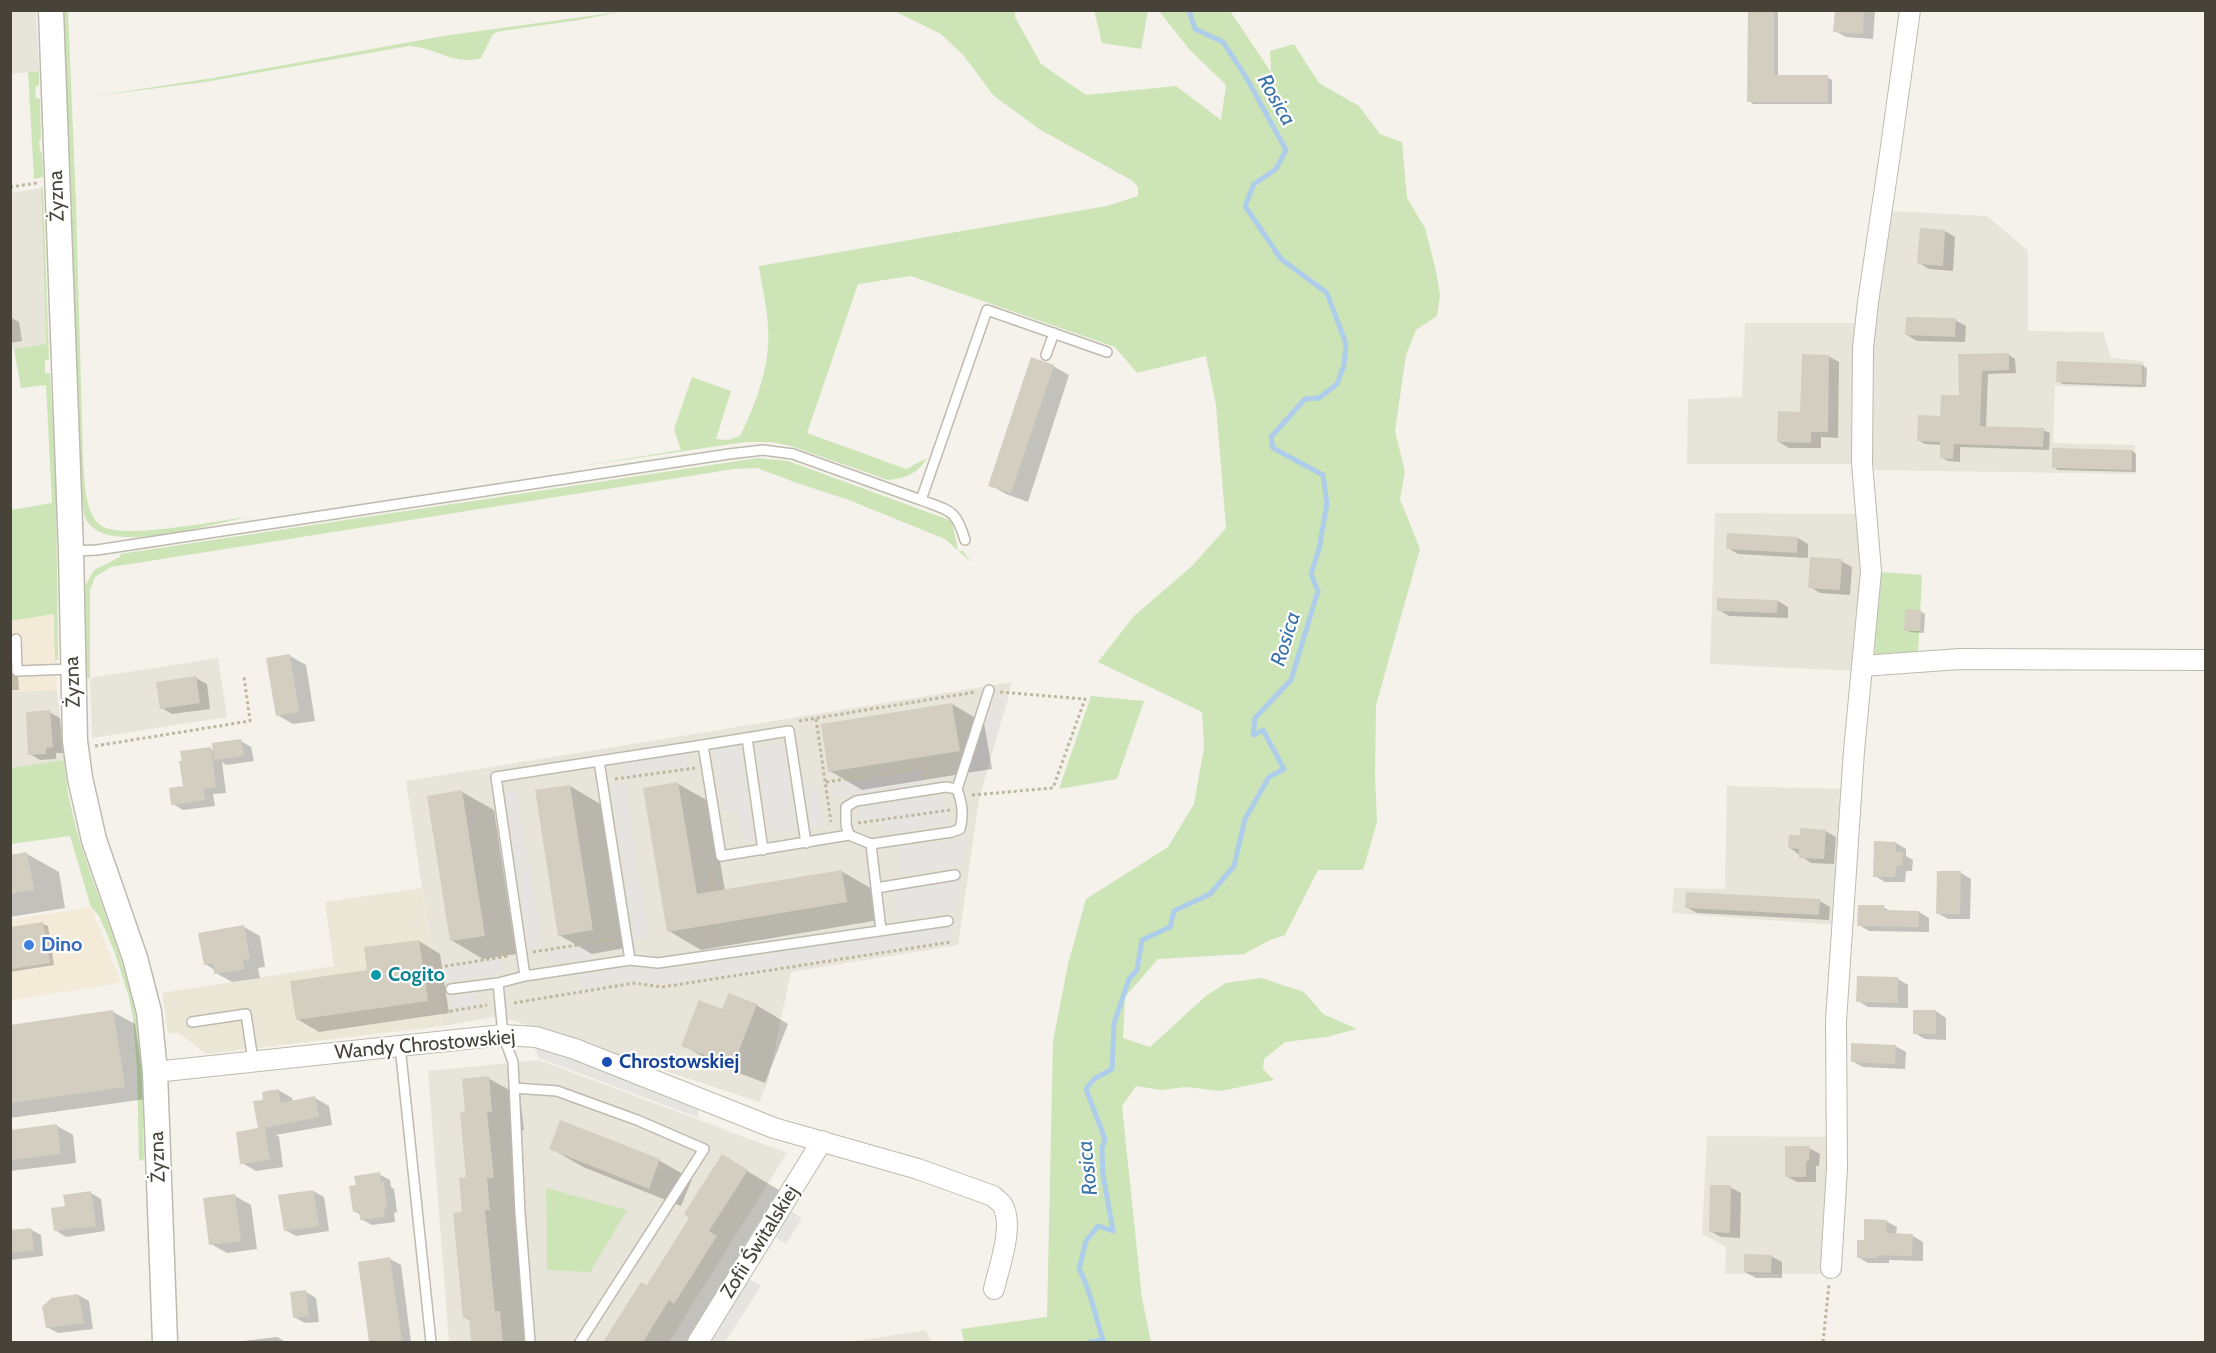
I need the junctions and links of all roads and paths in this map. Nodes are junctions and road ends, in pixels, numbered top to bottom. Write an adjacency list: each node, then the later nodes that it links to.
1 (51, 10): 3 (street, Żyzna)
2 (1910, 10): 13 (street)
3 (57, 180): 4 (path); 10 (street, Żyzna)
4 (10, 187)
5 (1054, 333): 6 (lane); 7 (lane); 8 (lane)
6 (1107, 352)
7 (1046, 355)
8 (921, 500): 9 (lane); 10 (lane)
9 (964, 540)
10 (71, 551): 14 (street, Żyzna)
11 (16, 639): 14 (lane)
12 (2205, 660): 13 (street)
13 (1862, 666): 56 (street)
14 (72, 669): 20 (street, Żyzna)
15 (244, 677): 20 (path)
16 (989, 690): 25 (lane)
17 (816, 718): 24 (path)
18 (747, 738): 19 (lane); 29 (lane); 31 (lane)
19 (703, 745): 21 (lane); 31 (lane)
20 (76, 749): 53 (street, Żyzna)
21 (599, 761): 23 (lane); 42 (lane)
22 (700, 767): 23 (path)
23 (602, 782): 43 (lane)
24 (825, 782): 26 (path); 27 (path)
25 (957, 789): 26 (lane); 30 (lane)
26 (929, 790): 28 (lane)
27 (832, 827)
28 (849, 836): 29 (lane); 30 (lane)
29 (806, 843): 31 (lane)
30 (871, 844): 34 (lane)
31 (763, 850)
32 (715, 866): 35 (path)
33 (955, 875): 34 (lane)
34 (876, 888): 38 (lane)
35 (708, 892)
36 (948, 921): 38 (lane)
37 (712, 924): 41 (path)
38 (881, 930): 43 (lane)
39 (617, 933): 42 (path)
40 (951, 942): 47 (path)
41 (716, 945)
42 (522, 954): 44 (lane); 48 (path)
43 (630, 960): 44 (lane)
44 (525, 976): 45 (lane)
45 (498, 982): 46 (lane); 50 (lane)
46 (451, 989)
47 (510, 1004)
48 (489, 1011)
49 (192, 1022): 52 (lane)
50 (503, 1035): 51 (street, Wandy Chrostowskiej); 54 (lane); 55 (street, Wandy Chrostowskiej)
51 (400, 1046): 52 (street, Wandy Chrostowskiej); 59 (lane)
52 (253, 1061): 53 (street, Wandy Chrostowskiej)
53 (155, 1072): 58 (street, Żyzna)
54 (514, 1088): 60 (lane); 61 (lane)
55 (822, 1141): 57 (street, Wandy Chrostowskiej); 62 (street, Zofii Świtalskiej)
56 (1831, 1268): 63 (path)
57 (994, 1290)
58 (165, 1342)
59 (431, 1342)
60 (530, 1342)
61 (580, 1342)
62 (698, 1342)
63 (1823, 1342)

